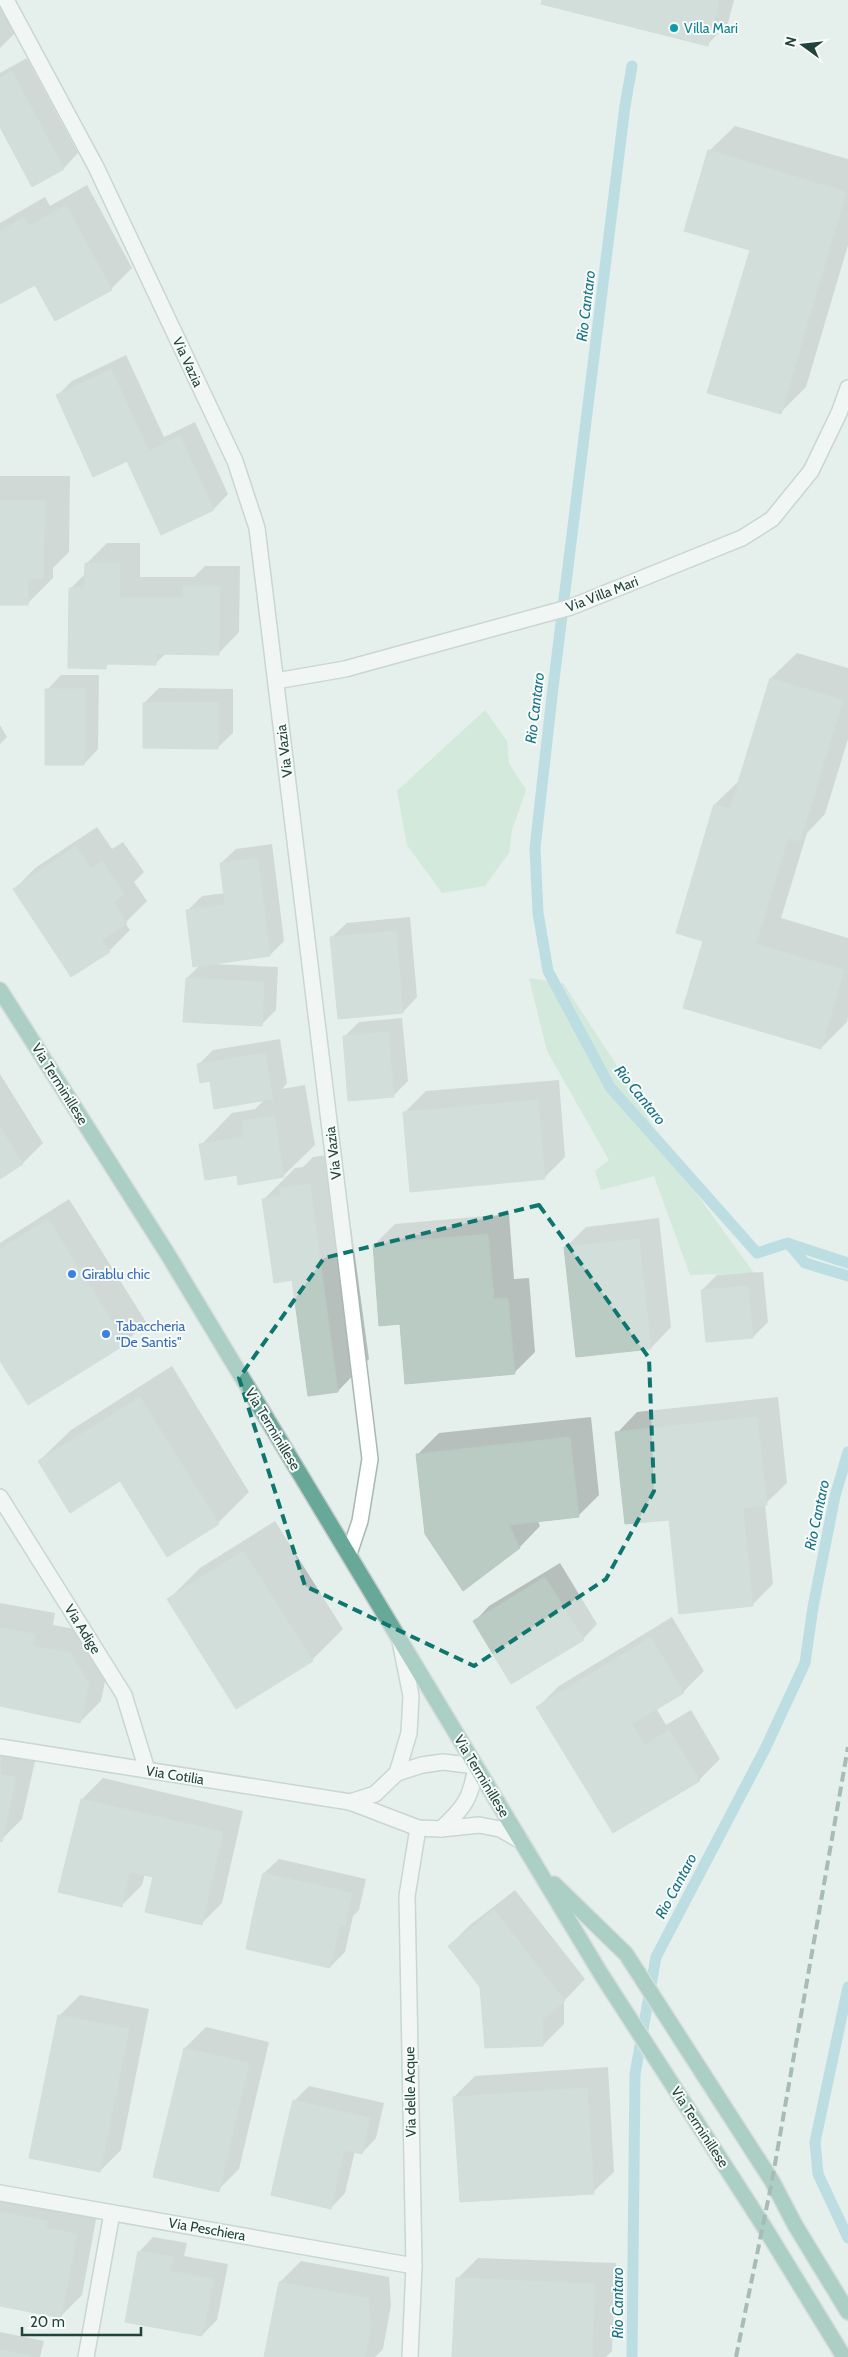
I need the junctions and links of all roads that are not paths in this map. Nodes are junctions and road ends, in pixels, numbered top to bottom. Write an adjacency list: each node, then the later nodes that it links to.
1 (6, 0): 3 (street, Via Vazia)
2 (848, 388): 3 (street, Via Villa Mari)
3 (276, 681): 6 (street, Via Vazia)
4 (0, 990): 6 (main road, Via Terminillese)
5 (0, 1497): 10 (street, Via Adige)
6 (349, 1554): 7 (main road, Via Terminillese)
7 (400, 1640): 9 (main road, Via Terminillese); 11 (street)
8 (0, 1747): 10 (street, Via Cotilia)
9 (476, 1766): 11 (street); 14 (street); 15 (main road, Via Terminillese)
10 (147, 1770): 12 (street, Via Cotilia)
11 (397, 1773): 12 (street)
12 (350, 1802): 13 (street)
13 (418, 1828): 14 (street); 19 (street, Via delle Acque)
14 (441, 1829): 15 (street)
15 (522, 1841): 16 (main road, Via Terminillese)
16 (540, 1871): 20 (main road, Via Terminillese); 23 (main road, Via Terminillese)
17 (0, 2193): 18 (street, Via Peschiera)
18 (112, 2213): 19 (street, Via Peschiera); 21 (street)
19 (414, 2266): 22 (street, Via delle Acque)
20 (845, 2308)
21 (86, 2357)
22 (410, 2357)
23 (844, 2357)

